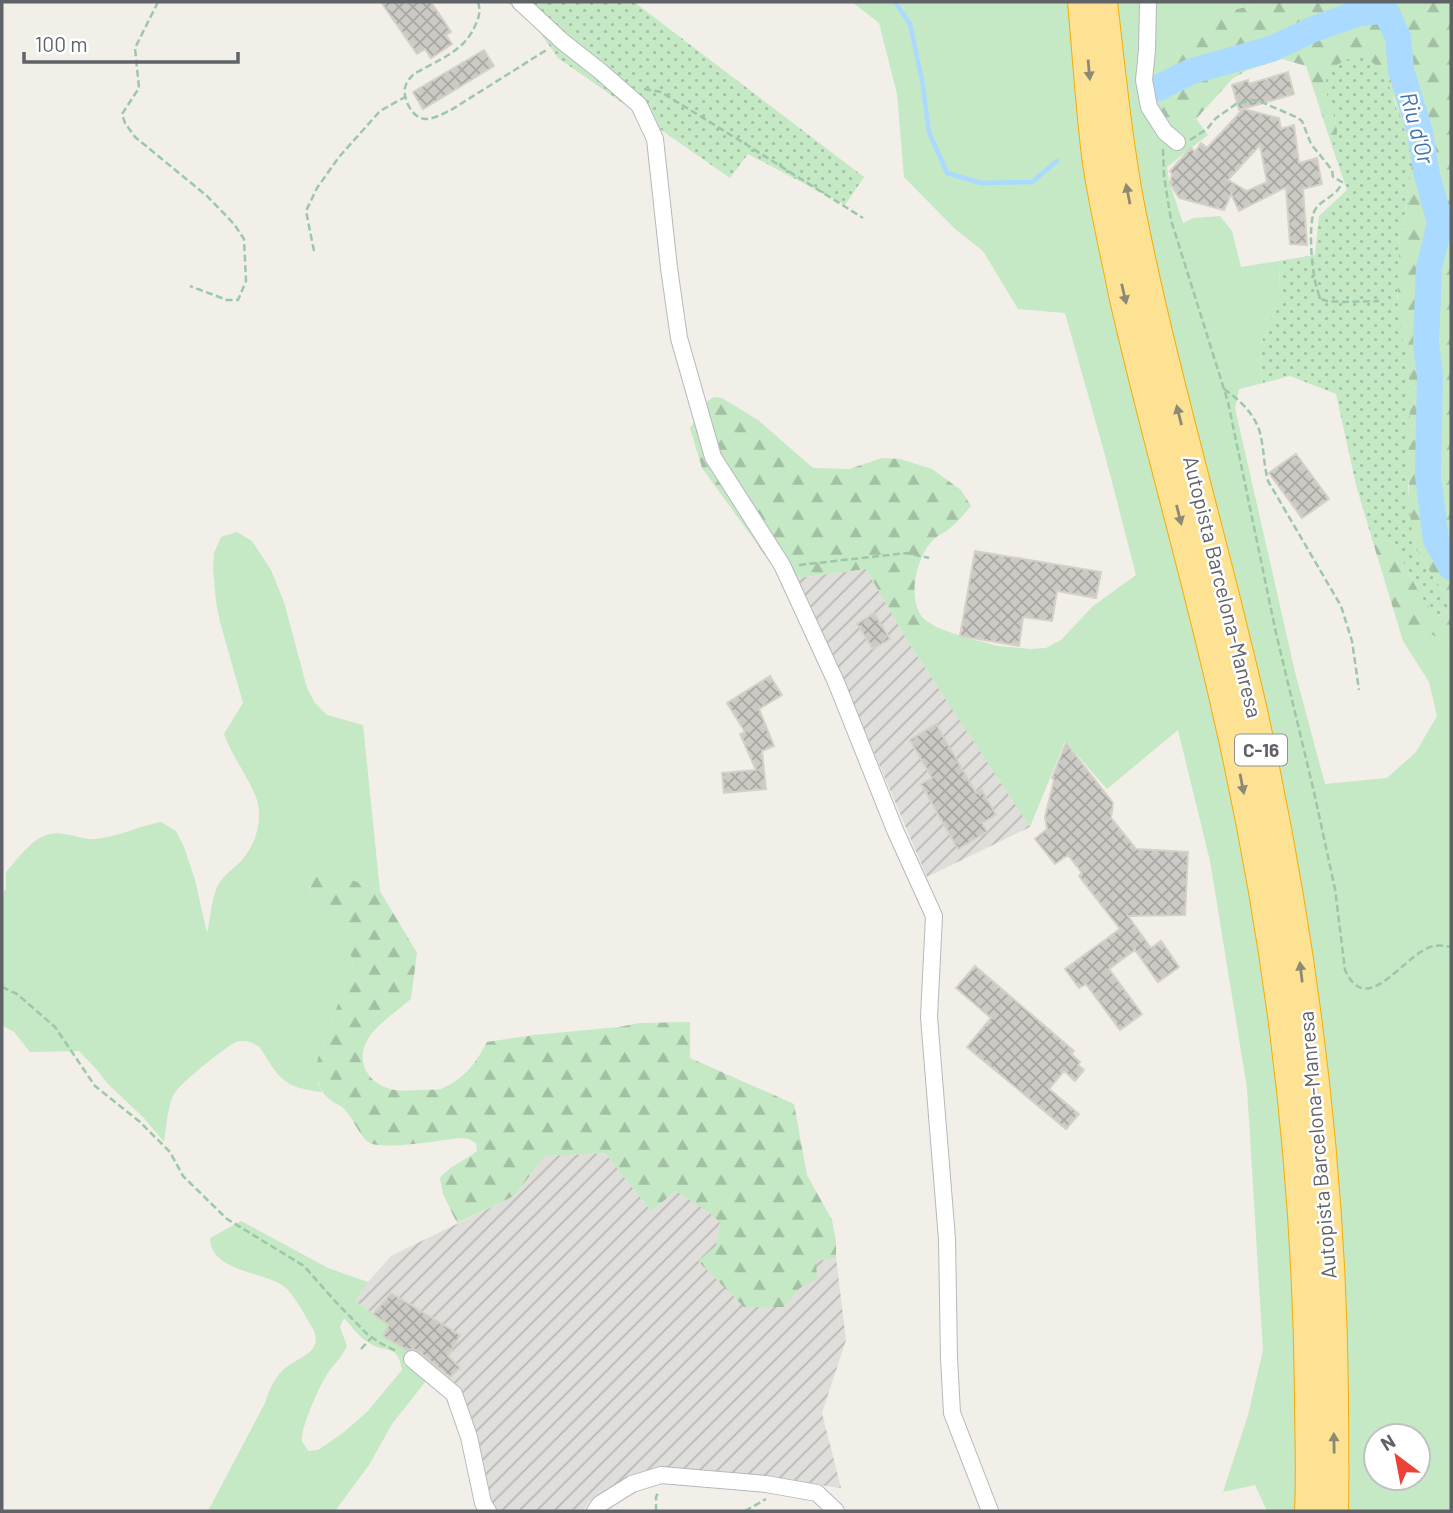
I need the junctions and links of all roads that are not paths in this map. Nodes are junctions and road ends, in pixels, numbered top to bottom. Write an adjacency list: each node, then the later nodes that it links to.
1 (520, 2): 10 (street)
2 (1082, 2): 11 (highway, Autopista Barcelona-Manresa / C-16, one-way to 11)
3 (1103, 2): 12 (highway, Autopista Barcelona-Manresa / C-16, one-way to 3)
4 (1148, 2): 5 (street)
5 (1171, 137)
6 (412, 1359): 7 (street)
7 (488, 1511)
8 (594, 1511): 9 (street)
9 (836, 1511)
10 (990, 1511)
11 (1309, 1511)
12 (1334, 1511)

